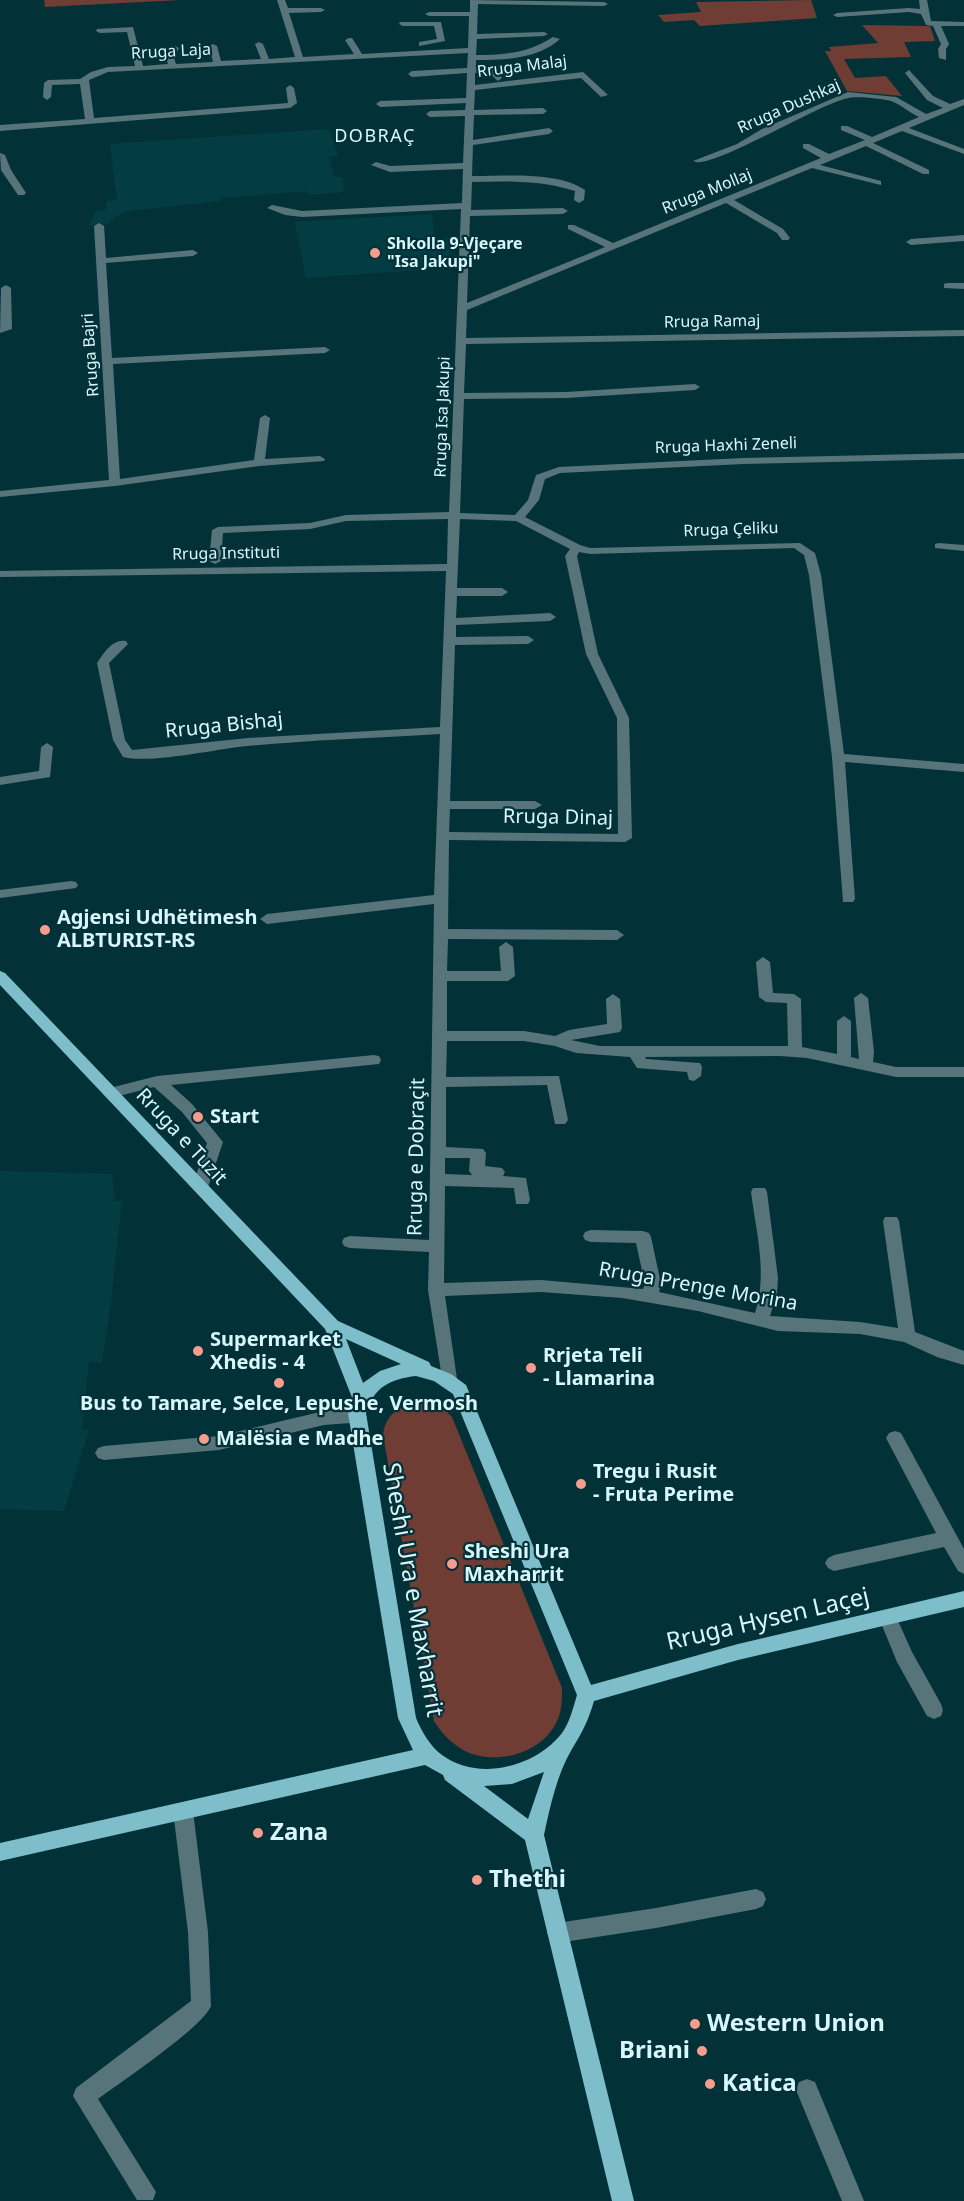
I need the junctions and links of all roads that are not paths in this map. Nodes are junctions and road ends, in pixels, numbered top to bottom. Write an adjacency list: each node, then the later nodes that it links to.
1 (281, 0): 6 (street)
2 (922, 0): 7 (street)
3 (472, 3): 4 (street); 8 (street); 15 (street, Rruga Isa Jakupi)
4 (604, 4)
5 (321, 10): 6 (street)
6 (284, 11): 25 (street)
7 (924, 12): 9 (street); 11 (street)
8 (429, 14)
9 (837, 15)
10 (403, 24): 21 (street)
11 (938, 24): 12 (street); 24 (street)
12 (964, 24)
13 (100, 31): 29 (street)
14 (544, 34): 15 (street)
15 (472, 38): 22 (street, Rruga Isa Jakupi)
16 (556, 39): 22 (street, Rruga Laja)
17 (348, 40): 23 (street)
18 (259, 44): 26 (street)
19 (213, 46): 27 (street)
20 (175, 48): 28 (street)
21 (422, 53): 22 (street, Rruga Laja); 23 (street, Rruga Laja)
22 (472, 54): 30 (street, Rruga Isa Jakupi)
23 (358, 56): 25 (street, Rruga Laja)
24 (944, 57)
25 (300, 60): 26 (street, Rruga Laja)
26 (266, 62): 27 (street, Rruga Laja)
27 (218, 64): 28 (street, Rruga Laja)
28 (173, 67): 29 (street, Rruga Laja)
29 (140, 69): 34 (street, Rruga Laja)
30 (471, 71): 32 (street); 33 (street); 36 (street, Rruga Isa Jakupi)
31 (909, 73): 41 (street)
32 (412, 74)
33 (498, 78)
34 (85, 81): 38 (street, Rruga Laja); 46 (street)
35 (290, 88): 46 (street)
36 (470, 94): 37 (street, Rruga Malaj); 40 (street); 43 (street, Rruga Isa Jakupi)
37 (604, 95)
38 (48, 97)
39 (964, 102): 41 (street, Rruga Mollaj)
40 (380, 104)
41 (951, 108): 45 (street, Rruga Mollaj)
42 (543, 111): 43 (street)
43 (469, 113): 44 (street); 52 (street, Rruga Isa Jakupi)
44 (430, 114)
45 (926, 118): 49 (street, Rruga Mollaj); 57 (street, Rruga Dushkaj)
46 (90, 121): 47 (street)
47 (4, 128): 55 (street)
48 (844, 128): 51 (street)
49 (902, 128): 51 (street, Rruga Mollaj); 54 (street)
50 (549, 131): 52 (street)
51 (870, 141): 56 (street, Rruga Mollaj); 61 (street)
52 (468, 142): 59 (street, Rruga Isa Jakupi)
53 (806, 146): 56 (street)
54 (963, 152)
55 (1, 153): 62 (street)
56 (829, 158): 60 (street, Rruga Mollaj)
57 (697, 161)
58 (376, 165): 59 (street)
59 (467, 165): 63 (street, Rruga Isa Jakupi)
60 (811, 165): 65 (street); 68 (street, Rruga Mollaj)
61 (926, 172)
62 (12, 178): 64 (street); 66 (street)
63 (467, 179): 67 (street); 71 (street, Rruga Isa Jakupi)
64 (0, 180)
65 (878, 183)
66 (21, 193)
67 (579, 200)
68 (727, 200): 75 (street); 78 (street, Rruga Mollaj)
69 (272, 208): 71 (street)
70 (563, 211): 71 (street)
71 (466, 214): 72 (street); 84 (street, Rruga Isa Jakupi)
72 (523, 222)
73 (99, 226): 80 (street, Rruga Bajri)
74 (571, 227): 78 (street)
75 (785, 238)
76 (964, 238): 77 (street)
77 (911, 242)
78 (613, 247): 84 (street, Rruga Mollaj)
79 (193, 253): 80 (street)
80 (101, 261): 89 (street, Rruga Bajri)
81 (947, 286): 82 (street)
82 (964, 286)
83 (6, 288): 85 (street)
84 (462, 309): 87 (street, Rruga Isa Jakupi)
85 (0, 330)
86 (964, 333): 87 (street, Rruga Ramaj)
87 (461, 341): 91 (street, Rruga Isa Jakupi)
88 (325, 350): 89 (street)
89 (108, 361): 96 (street, Rruga Bajri)
90 (695, 387): 91 (street)
91 (459, 396): 98 (street, Rruga Isa Jakupi)
92 (264, 418): 95 (street)
93 (964, 456): 99 (street, Rruga Haxhi Zeneli)
94 (320, 459): 95 (street)
95 (259, 463): 96 (street)
96 (116, 483): 97 (street)
97 (0, 494)
98 (454, 517): 99 (street, Rruga Çeliku); 103 (street, Rruga Çeliku); 104 (street, Rruga Isa Jakupi)
99 (518, 518): 101 (street, Rruga Çeliku)
100 (939, 546): 102 (street)
101 (576, 548): 115 (street, Rruga Çeliku); 120 (street, Rruga Dinaj)
102 (964, 548)
103 (214, 561)
104 (453, 567): 105 (street, Rruga Instituti); 106 (street, Rruga Isa Jakupi)
105 (0, 573)
106 (452, 592): 107 (street); 109 (street, Rruga Isa Jakupi)
107 (502, 592)
108 (550, 617): 109 (street)
109 (450, 622): 110 (street, Rruga Isa Jakupi)
110 (450, 640): 111 (street); 113 (street, Rruga Isa Jakupi)
111 (528, 640)
112 (122, 644): 113 (street, Rruga Bishaj)
113 (447, 730): 119 (street, Rruga Isa Jakupi)
114 (47, 747): 117 (street)
115 (838, 757): 116 (street); 124 (street, Rruga Çeliku)
116 (964, 768)
117 (0, 781)
118 (535, 805): 119 (street)
119 (444, 806): 120 (street, Rruga Isa Jakupi)
120 (442, 836): 123 (street, Rruga e Dobraçit)
121 (71, 885): 122 (street)
122 (0, 894)
123 (442, 899): 125 (street); 126 (street, Rruga e Dobraçit)
124 (848, 899)
125 (267, 919)
126 (441, 934): 127 (street); 131 (street, Rruga e Dobraçit)
127 (616, 935)
128 (506, 946): 131 (street)
129 (763, 962): 138 (street)
130 (0, 976): 146 (main road, Rruga e Tuzit)
131 (441, 976): 135 (street, Rruga e Dobraçit)
132 (861, 998): 141 (street)
133 (613, 999): 136 (street)
134 (844, 1021): 140 (street)
135 (440, 1036): 136 (street); 145 (street, Rruga e Dobraçit)
136 (557, 1041): 137 (street)
137 (634, 1052): 138 (street); 143 (street)
138 (795, 1052): 140 (street)
139 (374, 1060): 144 (street)
140 (843, 1061): 141 (street)
141 (865, 1066): 142 (street)
142 (964, 1072)
143 (694, 1076)
144 (157, 1081): 146 (street); 151 (street)
145 (439, 1082): 147 (street); 148 (street, Rruga e Dobraçit)
146 (111, 1093): 151 (main road, Rruga e Tuzit)
147 (560, 1119)
148 (438, 1152): 149 (street); 150 (street, Rruga e Dobraçit)
149 (512, 1173)
150 (438, 1180): 153 (street); 157 (street, Rruga e Dobraçit)
151 (200, 1187): 161 (main road, Rruga e Tuzit)
152 (759, 1192): 160 (street)
153 (522, 1200)
154 (891, 1221): 162 (street)
155 (591, 1236): 159 (street)
156 (350, 1242): 157 (street)
157 (437, 1246): 158 (street, Rruga e Dobraçit)
158 (436, 1290): 159 (street, Rruga Prenge Morina); 164 (street, Rruga e Dobraçit)
159 (649, 1297): 160 (street, Rruga Prenge Morina)
160 (760, 1321): 162 (street, Rruga Prenge Morina)
161 (332, 1326): 164 (main road); 165 (main road)
162 (907, 1336): 163 (street, Rruga Prenge Morina)
163 (964, 1358)
164 (441, 1375): 165 (main road); 174 (main road)
165 (361, 1399): 166 (main road, Sheshi Ura e Maxharrit)
166 (358, 1417): 168 (street); 177 (main road, Sheshi Ura e Maxharrit)
167 (895, 1438): 169 (street)
168 (104, 1453)
169 (948, 1538): 170 (street, Rruga Hysen Laçej); 171 (street)
170 (834, 1563)
171 (964, 1566)
172 (964, 1599): 173 (main road, Rruga Hysen Laçej)
173 (888, 1618): 174 (main road, Rruga Hysen Laçej); 175 (street)
174 (586, 1695): 176 (main road)
175 (934, 1710)
176 (562, 1748): 177 (main road); 179 (main road)
177 (435, 1760): 178 (main road); 179 (main road, Sheshi Ura e Maxharrit)
178 (183, 1811): 180 (main road); 184 (street)
179 (534, 1835): 182 (main road)
180 (0, 1852)
181 (756, 1899): 182 (street)
182 (557, 1933): 185 (main road)
183 (807, 2090): 186 (street)
184 (146, 2192)
185 (623, 2201)
186 (853, 2201)

